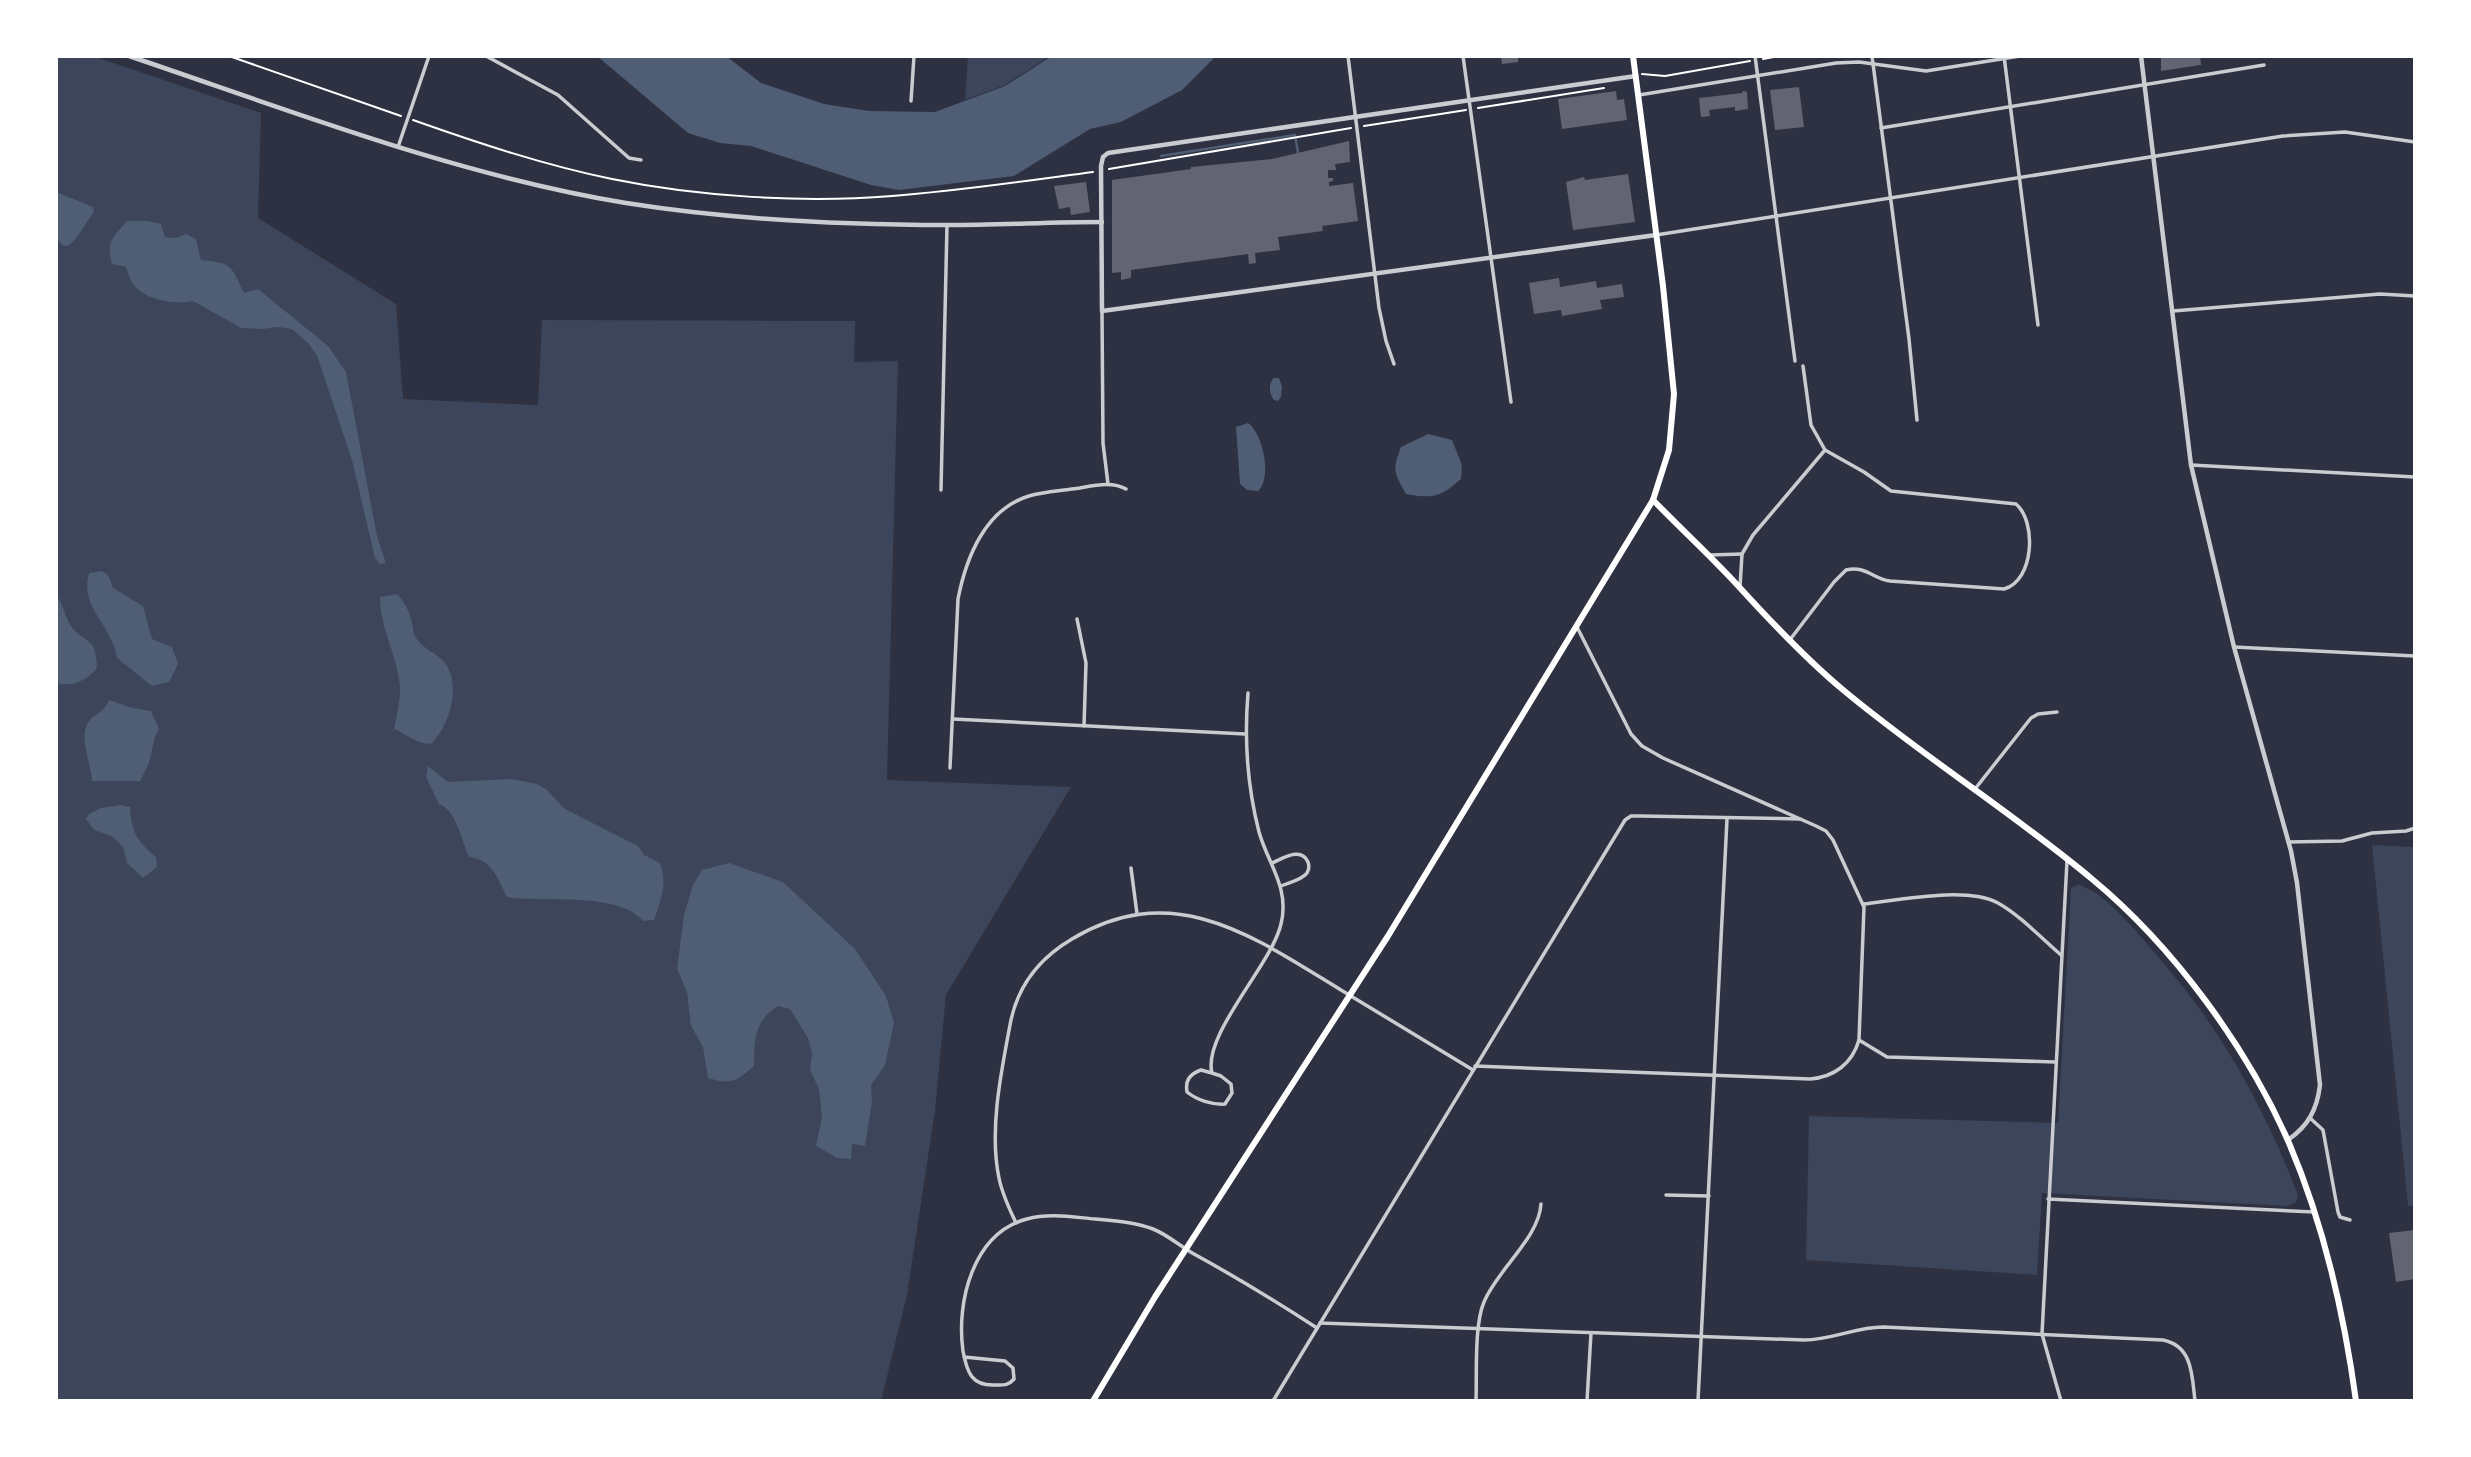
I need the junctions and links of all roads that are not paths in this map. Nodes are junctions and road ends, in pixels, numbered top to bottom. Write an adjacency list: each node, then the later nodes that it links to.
1 (129, 56): 25 (street)
2 (429, 56): 25 (street)
3 (486, 56): 27 (street)
4 (914, 56): 20 (street)
5 (1348, 56): 22 (street)
6 (1463, 56): 19 (street)
7 (1633, 56): 15 (main road)
8 (1872, 56): 13 (street)
9 (2020, 56): 11 (street)
10 (2141, 56): 17 (street)
11 (2005, 57): 13 (street); 21 (street)
12 (1755, 58): 16 (street)
13 (1873, 64): 16 (street); 23 (street)
14 (2264, 65): 17 (street)
15 (1636, 76): 18 (main road); 19 (street)
16 (1756, 76): 18 (street); 30 (street)
17 (2144, 85): 21 (street); 26 (street)
18 (1639, 95): 33 (main road)
19 (1469, 100): 22 (street); 34 (street)
20 (911, 101)
21 (2010, 107): 23 (street); 28 (street)
22 (1354, 117): 31 (street); 35 (street)
23 (1881, 128): 29 (street)
24 (2415, 142): 26 (street)
25 (398, 147): 32 (street)
26 (2152, 156): 28 (street); 38 (street)
27 (641, 160)
28 (2019, 177): 29 (street); 39 (street)
29 (1890, 198): 30 (street); 44 (street)
30 (1776, 217): 33 (street); 40 (street)
31 (1102, 222): 32 (street); 37 (street)
32 (947, 225): 50 (street)
33 (1656, 235): 34 (street); 51 (main road)
34 (1490, 258): 35 (street); 43 (street)
35 (1376, 274): 37 (street); 41 (street)
36 (2415, 296): 38 (street)
37 (1102, 311): 48 (street)
38 (2173, 311): 46 (street)
39 (2038, 325)
40 (1795, 361)
41 (1394, 364)
42 (1803, 366): 45 (street)
43 (1511, 402)
44 (1917, 420)
45 (1825, 450): 53 (street); 57 (street)
46 (2191, 465): 47 (street); 58 (street)
47 (2415, 477)
48 (1108, 484): 49 (street); 62 (street)
49 (1126, 489)
50 (941, 490)
51 (1653, 500): 52 (main road); 56 (main road)
52 (1707, 554): 53 (street); 54 (main road)
53 (1742, 554): 54 (street)
54 (1740, 587): 57 (main road)
55 (1077, 619): 63 (street)
56 (1577, 627): 68 (street); 79 (main road)
57 (1789, 641): 66 (main road)
58 (2234, 647): 59 (street); 70 (street)
59 (2415, 656)
60 (1248, 693): 64 (street)
61 (2057, 712): 66 (street)
62 (953, 719): 63 (street); 65 (street)
63 (1084, 726): 64 (street)
64 (1245, 734): 72 (street)
65 (950, 768)
66 (1975, 789): 71 (main road)
67 (1727, 819): 68 (street); 82 (street); 84 (street)
68 (1802, 819): 75 (street)
69 (2415, 828): 70 (street)
70 (2288, 842): 85 (street)
71 (2067, 859): 78 (street); 86 (main road)
72 (1272, 863): 74 (street); 74 (street)
73 (1131, 868): 76 (street)
74 (1281, 886): 77 (street)
75 (1863, 904): 78 (street); 80 (street)
76 (1137, 915): 77 (street); 93 (street)
77 (1271, 948): 79 (street); 83 (street)
78 (2061, 955): 81 (street)
79 (1351, 996): 82 (street); 94 (main road)
80 (1860, 1040): 81 (street); 84 (street)
81 (2056, 1062): 89 (street)
82 (1474, 1068): 84 (street); 95 (street)
83 (1212, 1073): 83 (street)
84 (1714, 1075): 88 (street)
85 (2310, 1118): 86 (street); 92 (street)
86 (2288, 1140): 91 (main road)
87 (1665, 1195): 88 (street)
88 (1709, 1196): 100 (street)
89 (2048, 1199): 91 (street); 99 (street)
90 (1541, 1204): 97 (street)
91 (2314, 1212): 109 (main road)
92 (2350, 1220)
93 (1016, 1223): 94 (street); 101 (street)
94 (1186, 1249): 96 (street); 102 (main road)
95 (1321, 1322): 96 (street); 97 (street)
96 (1317, 1328): 103 (street)
97 (1479, 1329): 98 (street); 104 (street)
98 (1591, 1333): 100 (street); 105 (street)
99 (2042, 1334): 100 (street); 107 (street); 108 (street)
100 (1702, 1336): 106 (street)
101 (964, 1357): 101 (street)
102 (1093, 1401)
103 (1273, 1401)
104 (1476, 1401)
105 (1587, 1401)
106 (1698, 1401)
107 (2061, 1401)
108 (2195, 1401)
109 (2356, 1401)

